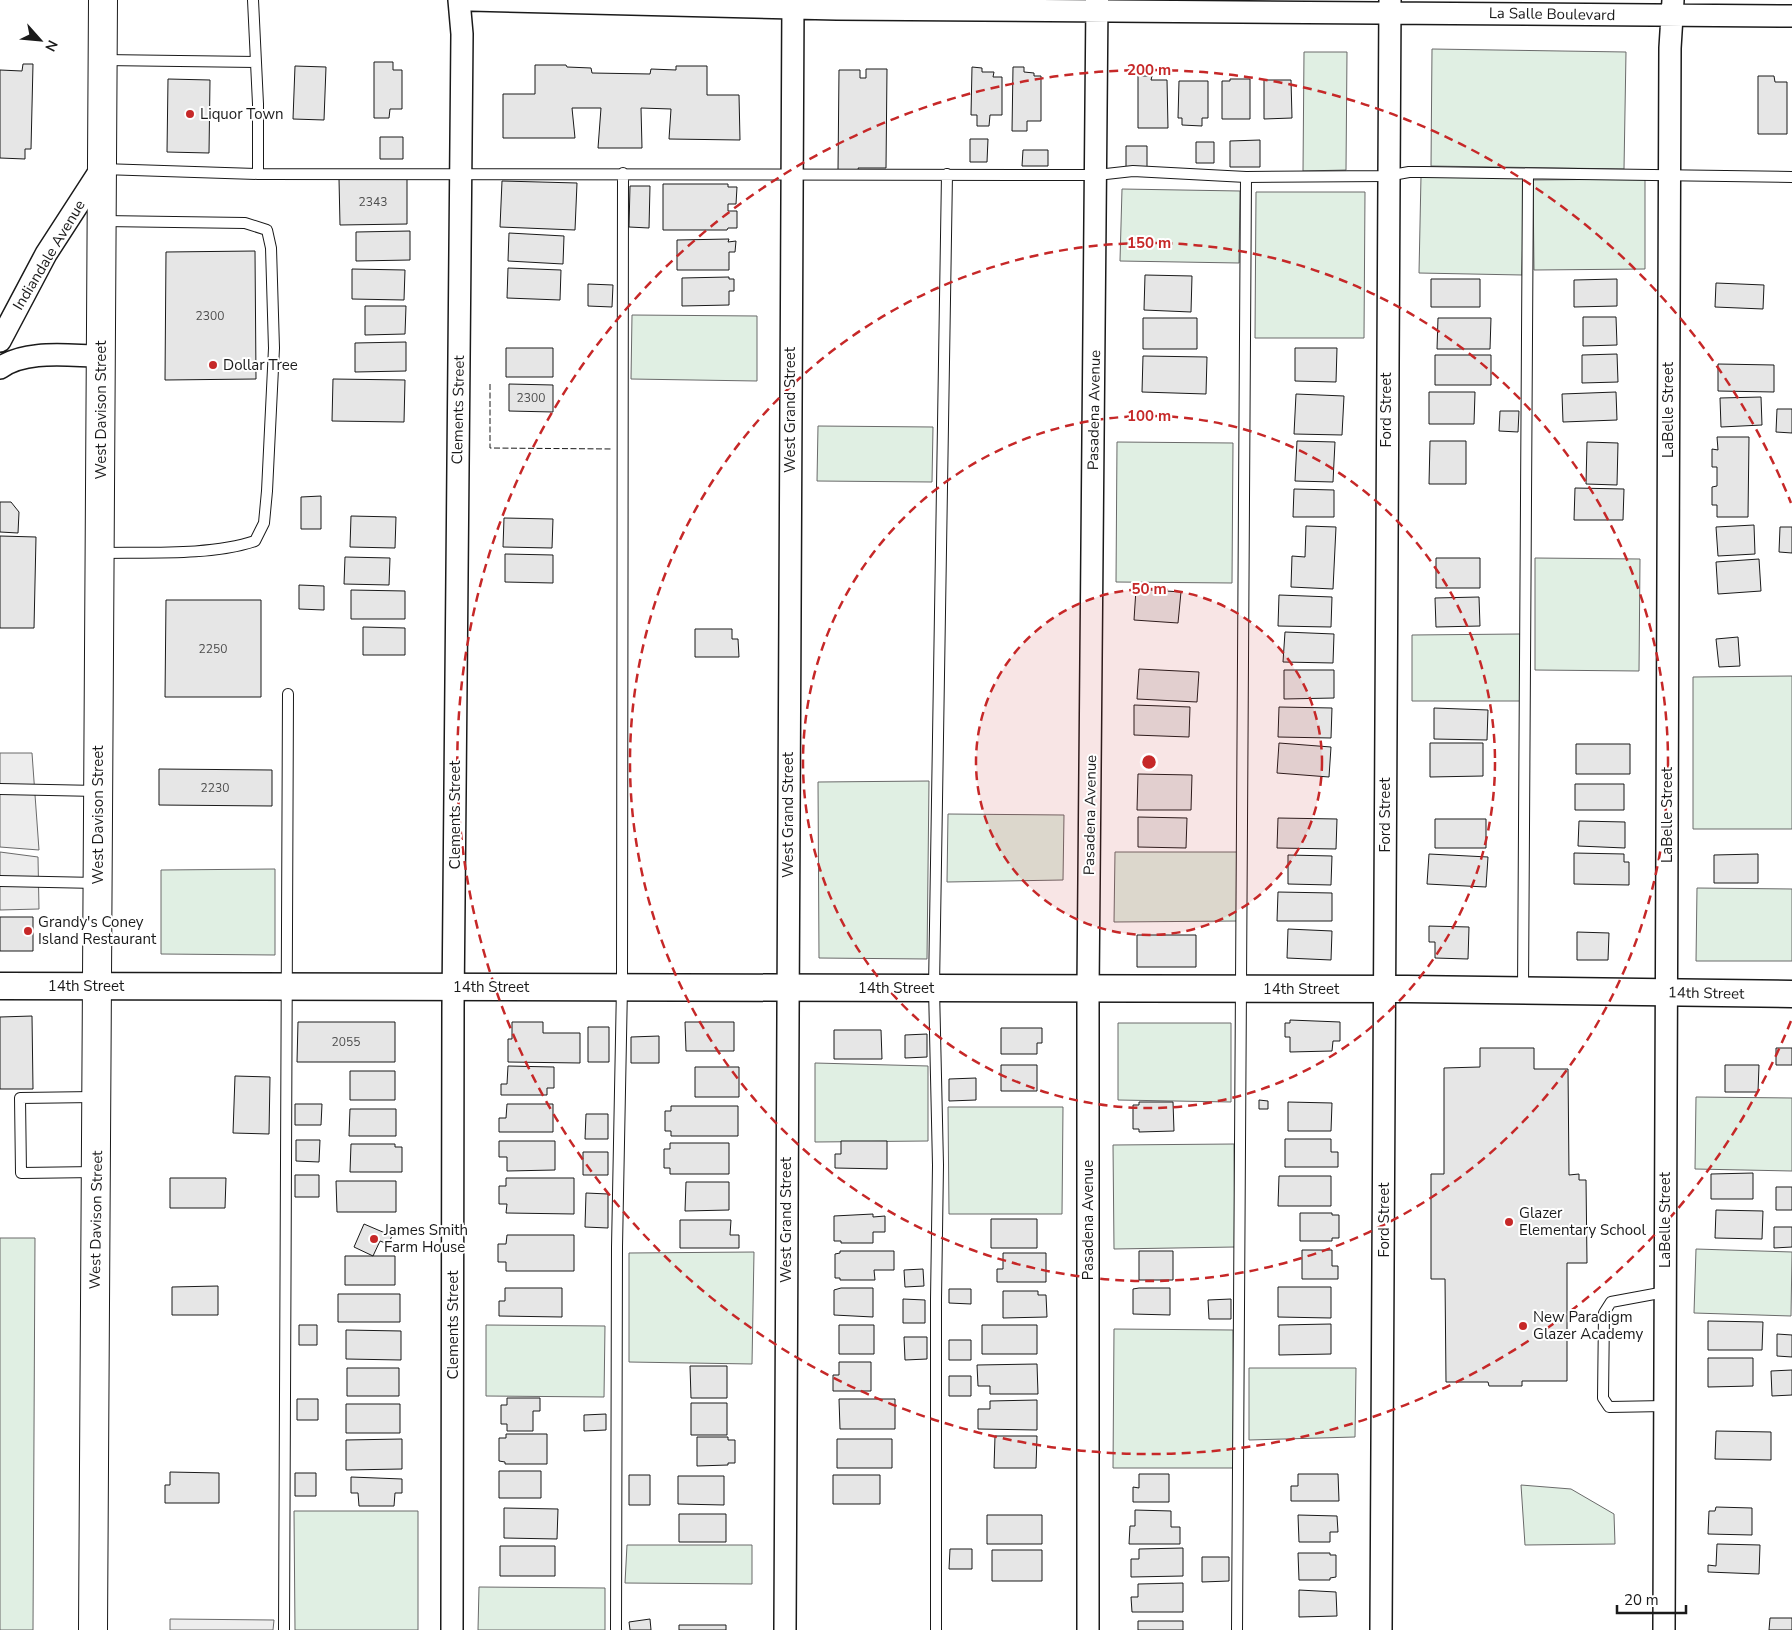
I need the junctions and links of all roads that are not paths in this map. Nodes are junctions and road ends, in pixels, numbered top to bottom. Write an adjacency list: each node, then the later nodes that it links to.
1 (103, 0): 10 (highway, West Davison Street)
2 (253, 0): 11 (lane)
3 (459, 0): 13 (street, Clements Street)
4 (471, 0): 5 (street, La Salle Boulevard)
5 (793, 4): 6 (street, La Salle Boulevard); 16 (street, West Grand Street)
6 (1097, 5): 7 (street, La Salle Boulevard); 19 (street, Pasadena Avenue)
7 (1390, 6): 8 (street, La Salle Boulevard); 21 (street, Ford Street)
8 (1673, 8): 9 (street, La Salle Boulevard); 20 (street, LaBelle Street)
9 (1792, 16)
10 (102, 60): 11 (lane); 12 (highway, West Davison Street)
11 (256, 62): 15 (lane)
12 (101, 169): 15 (lane); 24 (highway, West Davison Street); 25 (street, Indiandale Avenue)
13 (460, 173): 14 (lane); 15 (lane); 38 (street, Clements Street)
14 (623, 173): 16 (lane); 36 (lane)
15 (258, 174)
16 (791, 174): 17 (lane); 39 (street, West Grand Street)
17 (946, 174): 19 (lane); 40 (lane)
18 (1528, 174): 20 (lane); 21 (lane); 44 (lane)
19 (1097, 175): 22 (lane); 41 (street, Pasadena Avenue)
20 (1669, 175): 23 (lane); 45 (street, LaBelle Street)
21 (1387, 176): 22 (lane); 43 (street, Ford Street)
22 (1246, 177): 42 (lane)
23 (1792, 177)
24 (102, 221): 26 (highway, West Davison Street); 28 (lane)
25 (0, 341)
26 (101, 356): 27 (street); 28 (highway, West Davison Street)
27 (0, 368)
28 (100, 553): 31 (highway, West Davison Street)
29 (288, 694): 37 (lane)
30 (0, 789): 31 (lane)
31 (99, 791): 33 (highway, West Davison Street)
32 (0, 881): 33 (lane)
33 (98, 883): 35 (highway, West Davison Street)
34 (0, 986): 35 (street, 14th Street)
35 (98, 986): 37 (street, 14th Street); 47 (highway, West Davison Street)
36 (622, 986): 38 (street, 14th Street); 39 (street, 14th Street); 54 (lane)
37 (288, 987): 38 (street, 14th Street); 52 (lane)
38 (453, 987): 53 (street, Clements Street)
39 (788, 988): 40 (street, 14th Street); 55 (street, West Grand Street)
40 (934, 988): 41 (street, 14th Street); 56 (lane)
41 (1088, 989): 42 (street, 14th Street); 57 (street, Pasadena Avenue)
42 (1241, 989): 43 (street, 14th Street); 58 (lane)
43 (1384, 989): 44 (street, 14th Street); 59 (street, Ford Street)
44 (1523, 991): 45 (street, 14th Street)
45 (1666, 992): 46 (street, 14th Street); 49 (street, LaBelle Street)
46 (1792, 994)
47 (98, 1097): 48 (highway, West Davison Street); 48 (lane)
48 (97, 1172): 51 (highway, West Davison Street)
49 (1665, 1292): 50 (street, LaBelle Street); 50 (lane)
50 (1665, 1406): 60 (street, LaBelle Street)
51 (93, 1630)
52 (284, 1630)
53 (452, 1630)
54 (616, 1630)
55 (785, 1630)
56 (936, 1630)
57 (1088, 1630)
58 (1237, 1630)
59 (1382, 1630)
60 (1664, 1630)

